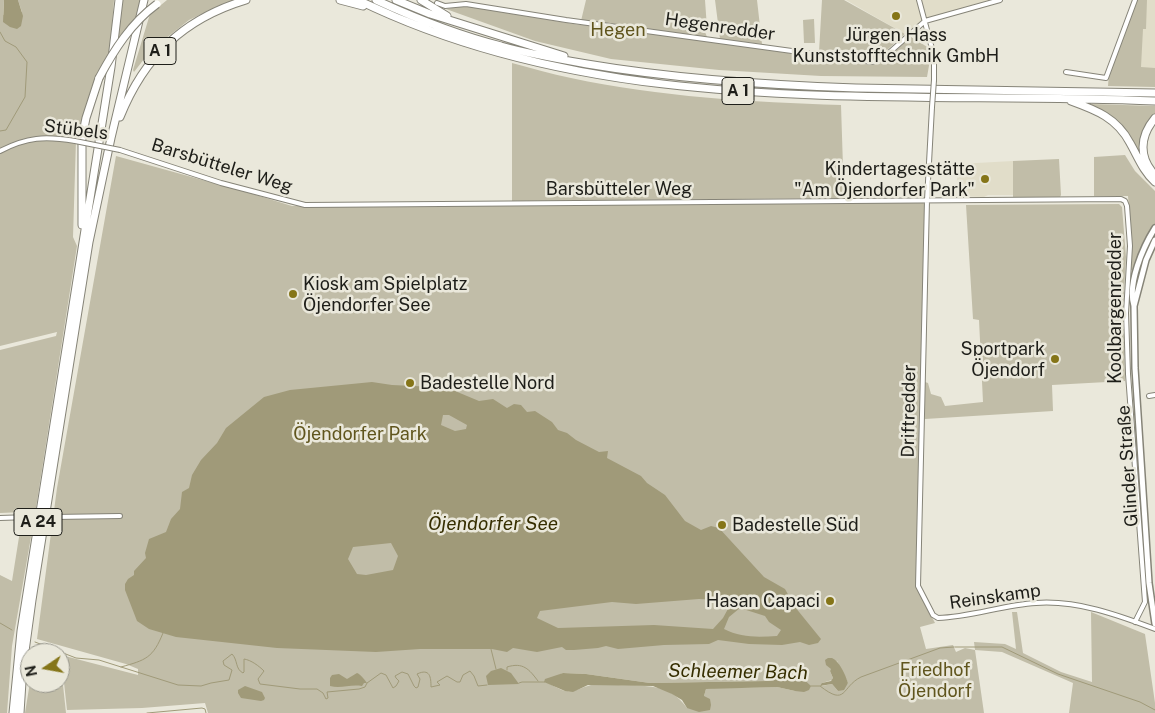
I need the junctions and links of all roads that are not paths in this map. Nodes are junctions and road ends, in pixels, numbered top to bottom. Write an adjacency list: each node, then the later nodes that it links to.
1 (119, 0): 32 (highway, A 24)
2 (144, 0): 23 (highway, A 24)
3 (246, 0): 23 (highway, A 1)
4 (340, 0): 14 (highway, A 1)
5 (358, 0): 14 (highway, A 1)
6 (376, 0): 17 (highway, A 1)
7 (396, 0): 16 (highway)
8 (421, 0): 16 (highway)
9 (919, 0): 15 (street)
10 (1000, 0): 15 (street)
11 (1135, 0): 18 (street)
12 (159, 2): 32 (highway, A 24, bridge)
13 (437, 3): 15 (street, Hegenredder)
14 (381, 11): 20 (highway, A 1)
15 (925, 20): 28 (street, bridge)
16 (458, 22): 17 (highway)
17 (601, 66): 19 (highway, A 1)
18 (1066, 72)
19 (1155, 92)
20 (1066, 99): 21 (highway, A 1); 27 (highway)
21 (1155, 101)
22 (1155, 118): 26 (highway)
23 (111, 138): 45 (highway, A 24)
24 (120, 150): 25 (street, Stübels, bridge); 28 (street, Barsbütteler Weg)
25 (0, 151)
26 (1155, 175)
27 (1155, 182)
28 (927, 200): 29 (street, Barsbütteler Weg); 39 (street, Driftredder)
29 (1125, 201): 40 (street, Koolbargenredder)
30 (1155, 228): 33 (main road, Glinder Straße)
31 (1155, 240): 33 (main road, Glinder Straße)
32 (80, 264): 44 (highway, A 24)
33 (1134, 306): 38 (main road, Glinder Straße)
34 (1149, 396): 35 (street)
35 (1155, 396)
36 (120, 516): 37 (street, bridge)
37 (0, 518)
38 (1154, 616): 41 (main road, Glinder Straße); 42 (street)
39 (936, 618): 40 (street, Reinskamp)
40 (1135, 622): 42 (street, Reinskamp)
41 (1155, 624)
42 (1145, 625): 43 (street, Reinskamp)
43 (1155, 629)
44 (13, 713)
45 (20, 713)

